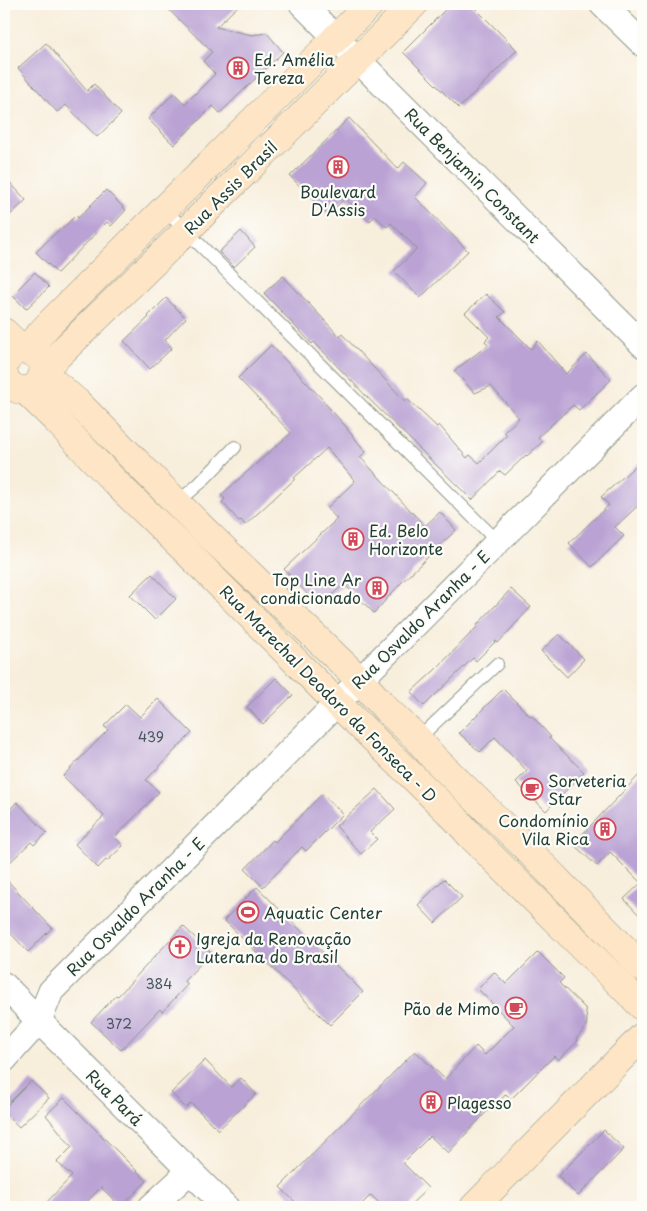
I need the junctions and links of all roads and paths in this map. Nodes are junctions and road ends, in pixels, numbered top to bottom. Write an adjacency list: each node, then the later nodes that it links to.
1 (302, 4): 5 (street, Rua Benjamin Constant)
2 (370, 4): 5 (street, Rua Assis Brasil)
3 (414, 4): 7 (street, Rua Assis Brasil)
4 (602, 4): 6 (street)
5 (336, 38): 7 (street, Rua Benjamin Constant); 8 (street, Rua Assis Brasil)
6 (643, 44)
7 (358, 60): 9 (street, Rua Assis Brasil); 10 (street, Rua Benjamin Constant)
8 (164, 209): 9 (lane); 11 (street, Rua Assis Brasil)
9 (185, 232): 11 (street, Rua Assis Brasil); 16 (lane)
10 (643, 346)
11 (18, 367): 14 (street, Rua Marechal Deodoro da Fonseca - D); 17 (street, Rua Marechal Deodoro da Fonseca - D)
12 (643, 396): 16 (street, Rua Osvaldo Aranha - E)
13 (235, 447): 14 (lane)
14 (178, 503): 15 (street, Rua Marechal Deodoro da Fonseca - D)
15 (204, 530): 17 (street); 19 (street, Rua Marechal Deodoro da Fonseca - D)
16 (498, 542): 19 (street, Rua Osvaldo Aranha - E)
17 (186, 550): 20 (street, Rua Marechal Deodoro da Fonseca - D)
18 (497, 664): 21 (lane)
19 (360, 680): 20 (street, Rua Osvaldo Aranha - E); 21 (street, Rua Marechal Deodoro da Fonseca - D)
20 (337, 703): 22 (street, Rua Marechal Deodoro da Fonseca - D); 24 (street, Rua Osvaldo Aranha - E)
21 (418, 739): 22 (street, Rua Marechal Deodoro da Fonseca - D)
22 (514, 857): 23 (street, Rua Marechal Deodoro da Fonseca - D); 26 (street, Rua Marechal Deodoro da Fonseca - D)
23 (643, 968)
24 (50, 992): 25 (street); 27 (street, Rua Osvaldo Aranha - E)
25 (9, 1000): 27 (street, Rua Pará)
26 (637, 1001)
27 (39, 1021): 29 (street); 30 (street, Rua Pará)
28 (643, 1036): 33 (street)
29 (4, 1060)
30 (190, 1171): 31 (street); 32 (street, Rua Pará)
31 (151, 1207)
32 (226, 1207)
33 (474, 1207)

